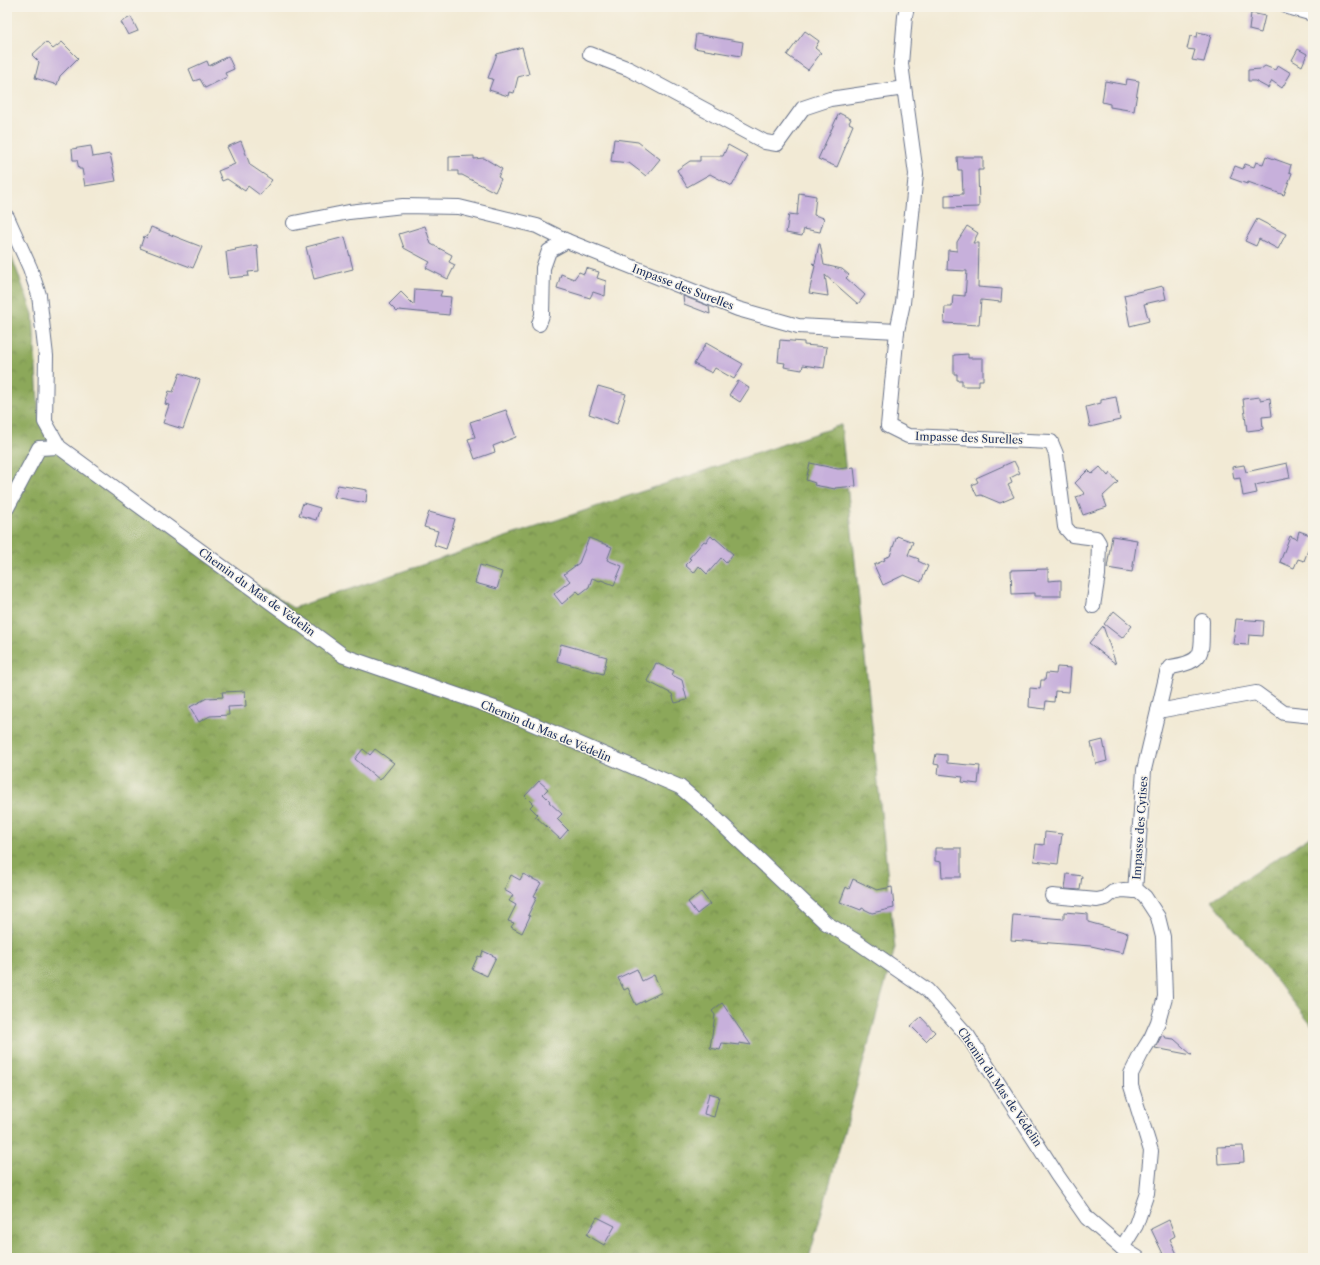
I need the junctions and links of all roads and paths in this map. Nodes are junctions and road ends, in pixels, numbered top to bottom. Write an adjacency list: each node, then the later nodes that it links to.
1 (907, 7): 5 (street, Impasse des Surelles)
2 (1288, 7): 3 (street)
3 (1313, 14)
4 (590, 54): 5 (street)
5 (904, 88): 10 (street, Impasse des Surelles)
6 (7, 217): 11 (street, Chemin du Mas de Védelin)
7 (294, 223): 8 (street, Impasse des Surelles)
8 (567, 241): 9 (street); 10 (street, Impasse des Surelles)
9 (539, 324)
10 (897, 332): 13 (street, Impasse des Surelles)
11 (59, 447): 12 (street); 19 (street, Chemin du Mas de Védelin)
12 (7, 508)
13 (1093, 606)
14 (1202, 621): 15 (street, Impasse des Cytises)
15 (1158, 711): 16 (street); 17 (street, Impasse des Cytises)
16 (1313, 716)
17 (1135, 891): 18 (street); 19 (street, Impasse des Cytises)
18 (1052, 896)
19 (1122, 1248): 20 (street, Chemin du Mas de Védelin)
20 (1138, 1258)

